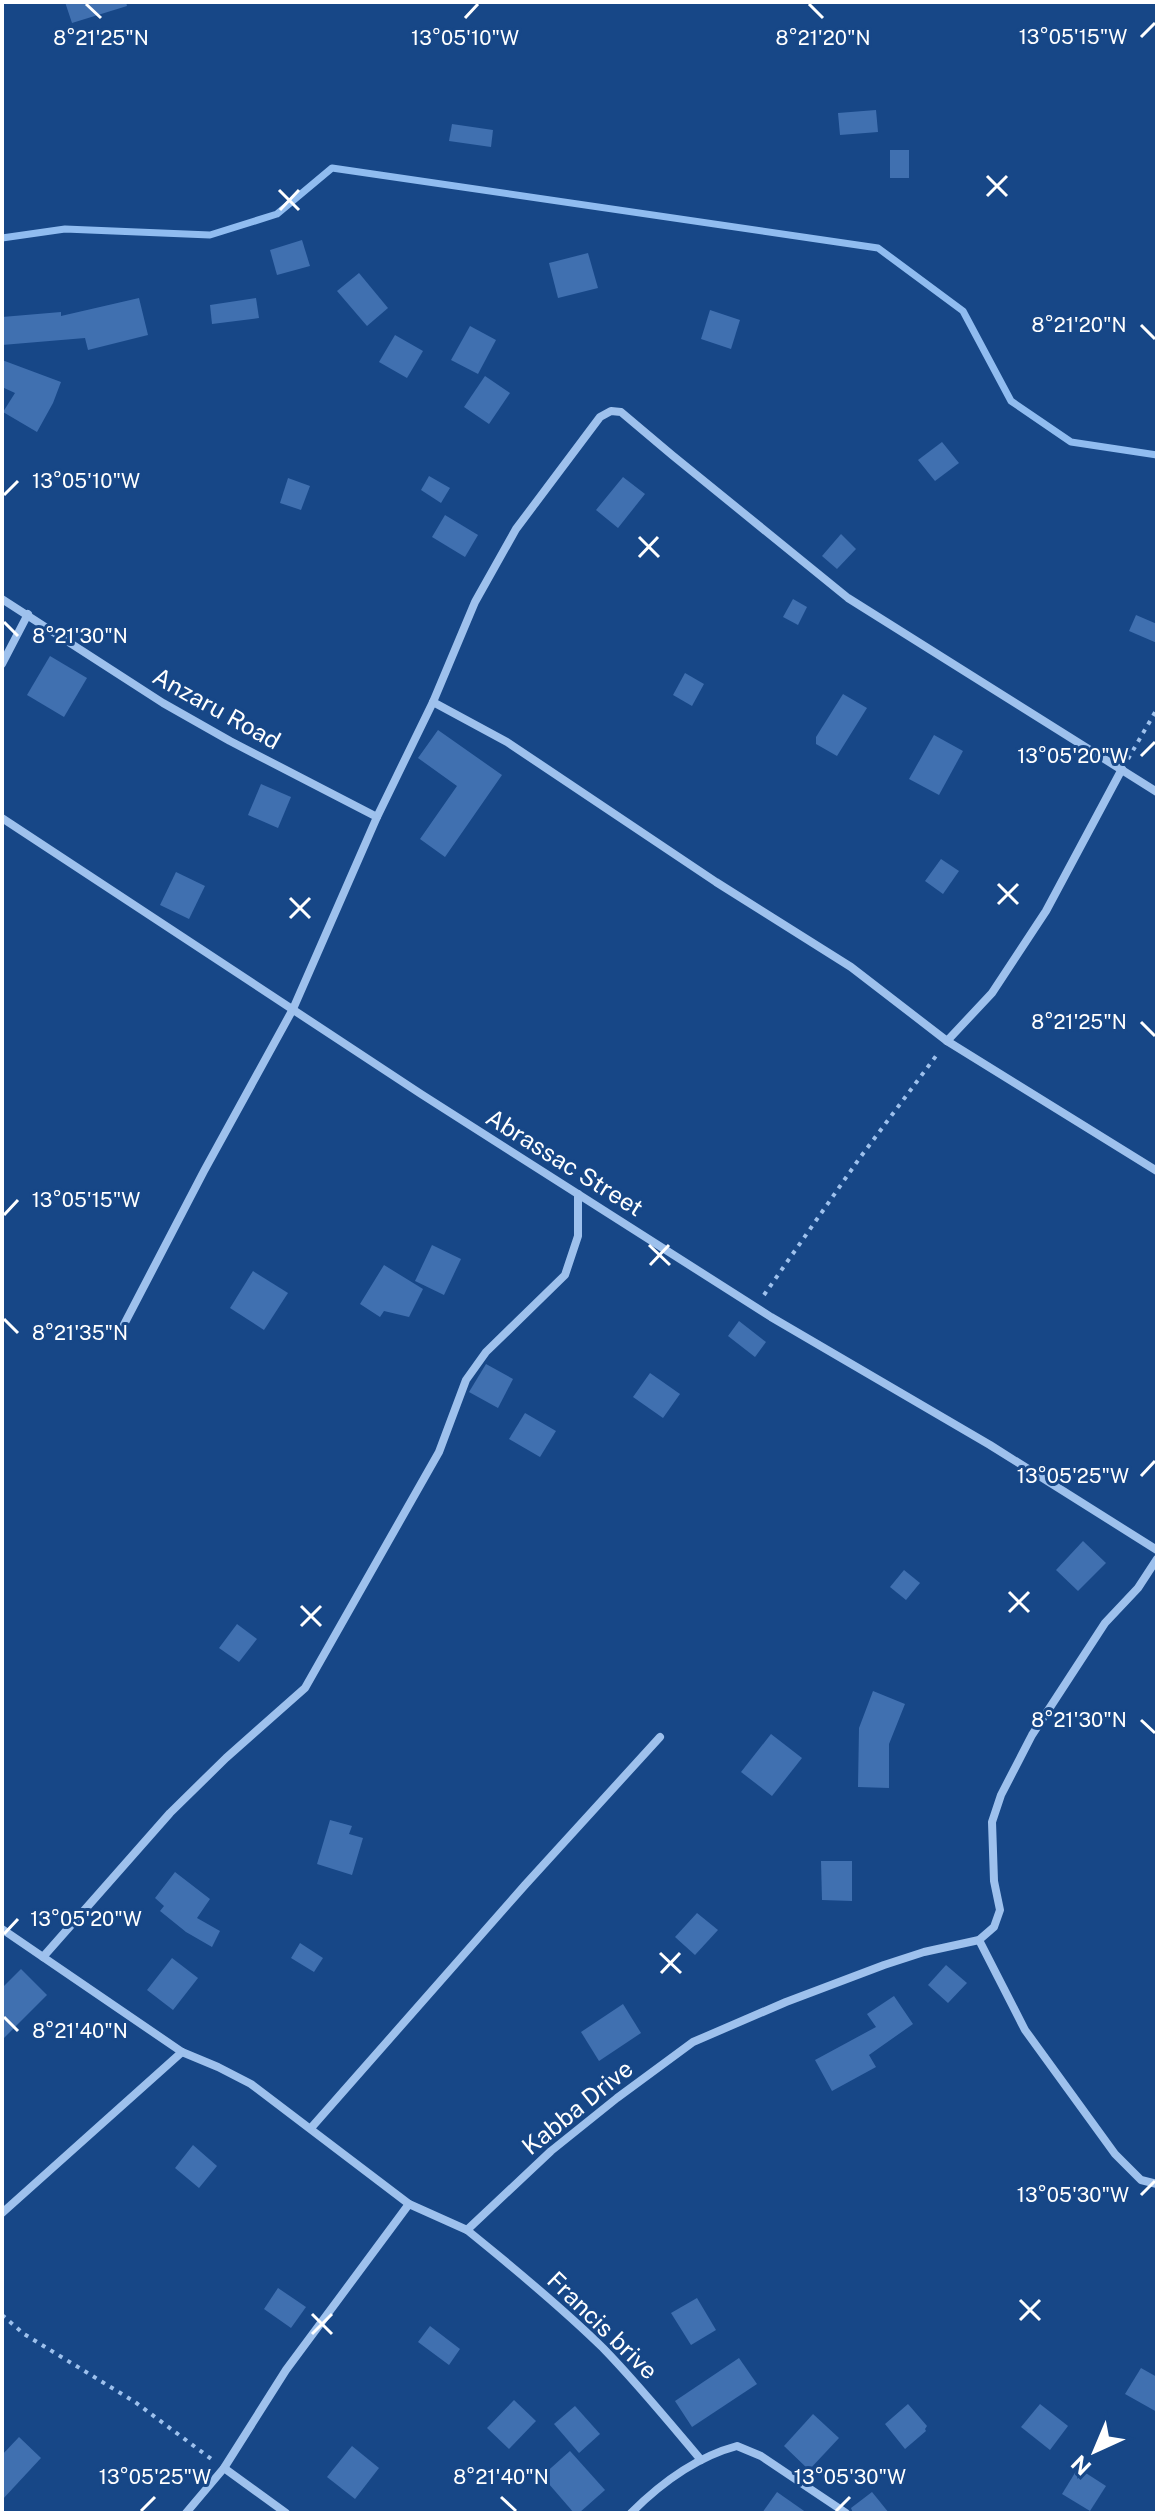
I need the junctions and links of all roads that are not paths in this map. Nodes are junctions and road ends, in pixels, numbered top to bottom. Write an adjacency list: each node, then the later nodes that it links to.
1 (2, 599): 2 (street, Anzaru Road)
2 (28, 614): 3 (street); 7 (street, Anzaru Road)
3 (2, 664)
4 (433, 702): 5 (street); 7 (street); 10 (street)
5 (1122, 769): 6 (street); 10 (street)
6 (1157, 792)
7 (377, 817): 9 (street)
8 (2, 818): 9 (street, Abrassac Street)
9 (293, 1009): 12 (street, Abrassac Street); 13 (street)
10 (947, 1041): 11 (street)
11 (1157, 1171)
12 (578, 1194): 14 (street, Abrassac Street); 19 (street)
13 (118, 1336)
14 (1157, 1550)
15 (1157, 1559): 18 (street)
16 (660, 1737): 21 (street)
17 (2, 1929): 19 (street)
18 (979, 1940): 22 (street); 25 (street, Kabba Drive)
19 (43, 1957): 20 (street)
20 (182, 2052): 21 (street); 24 (street)
21 (311, 2128): 23 (street)
22 (1157, 2184)
23 (409, 2204): 25 (street); 27 (street)
24 (2, 2213)
25 (467, 2230): 26 (street, Francis brive)
26 (701, 2460): 30 (street); 31 (street)
27 (224, 2468): 28 (street); 29 (street)
28 (186, 2513)
29 (286, 2513)
30 (631, 2513)
31 (846, 2513)

